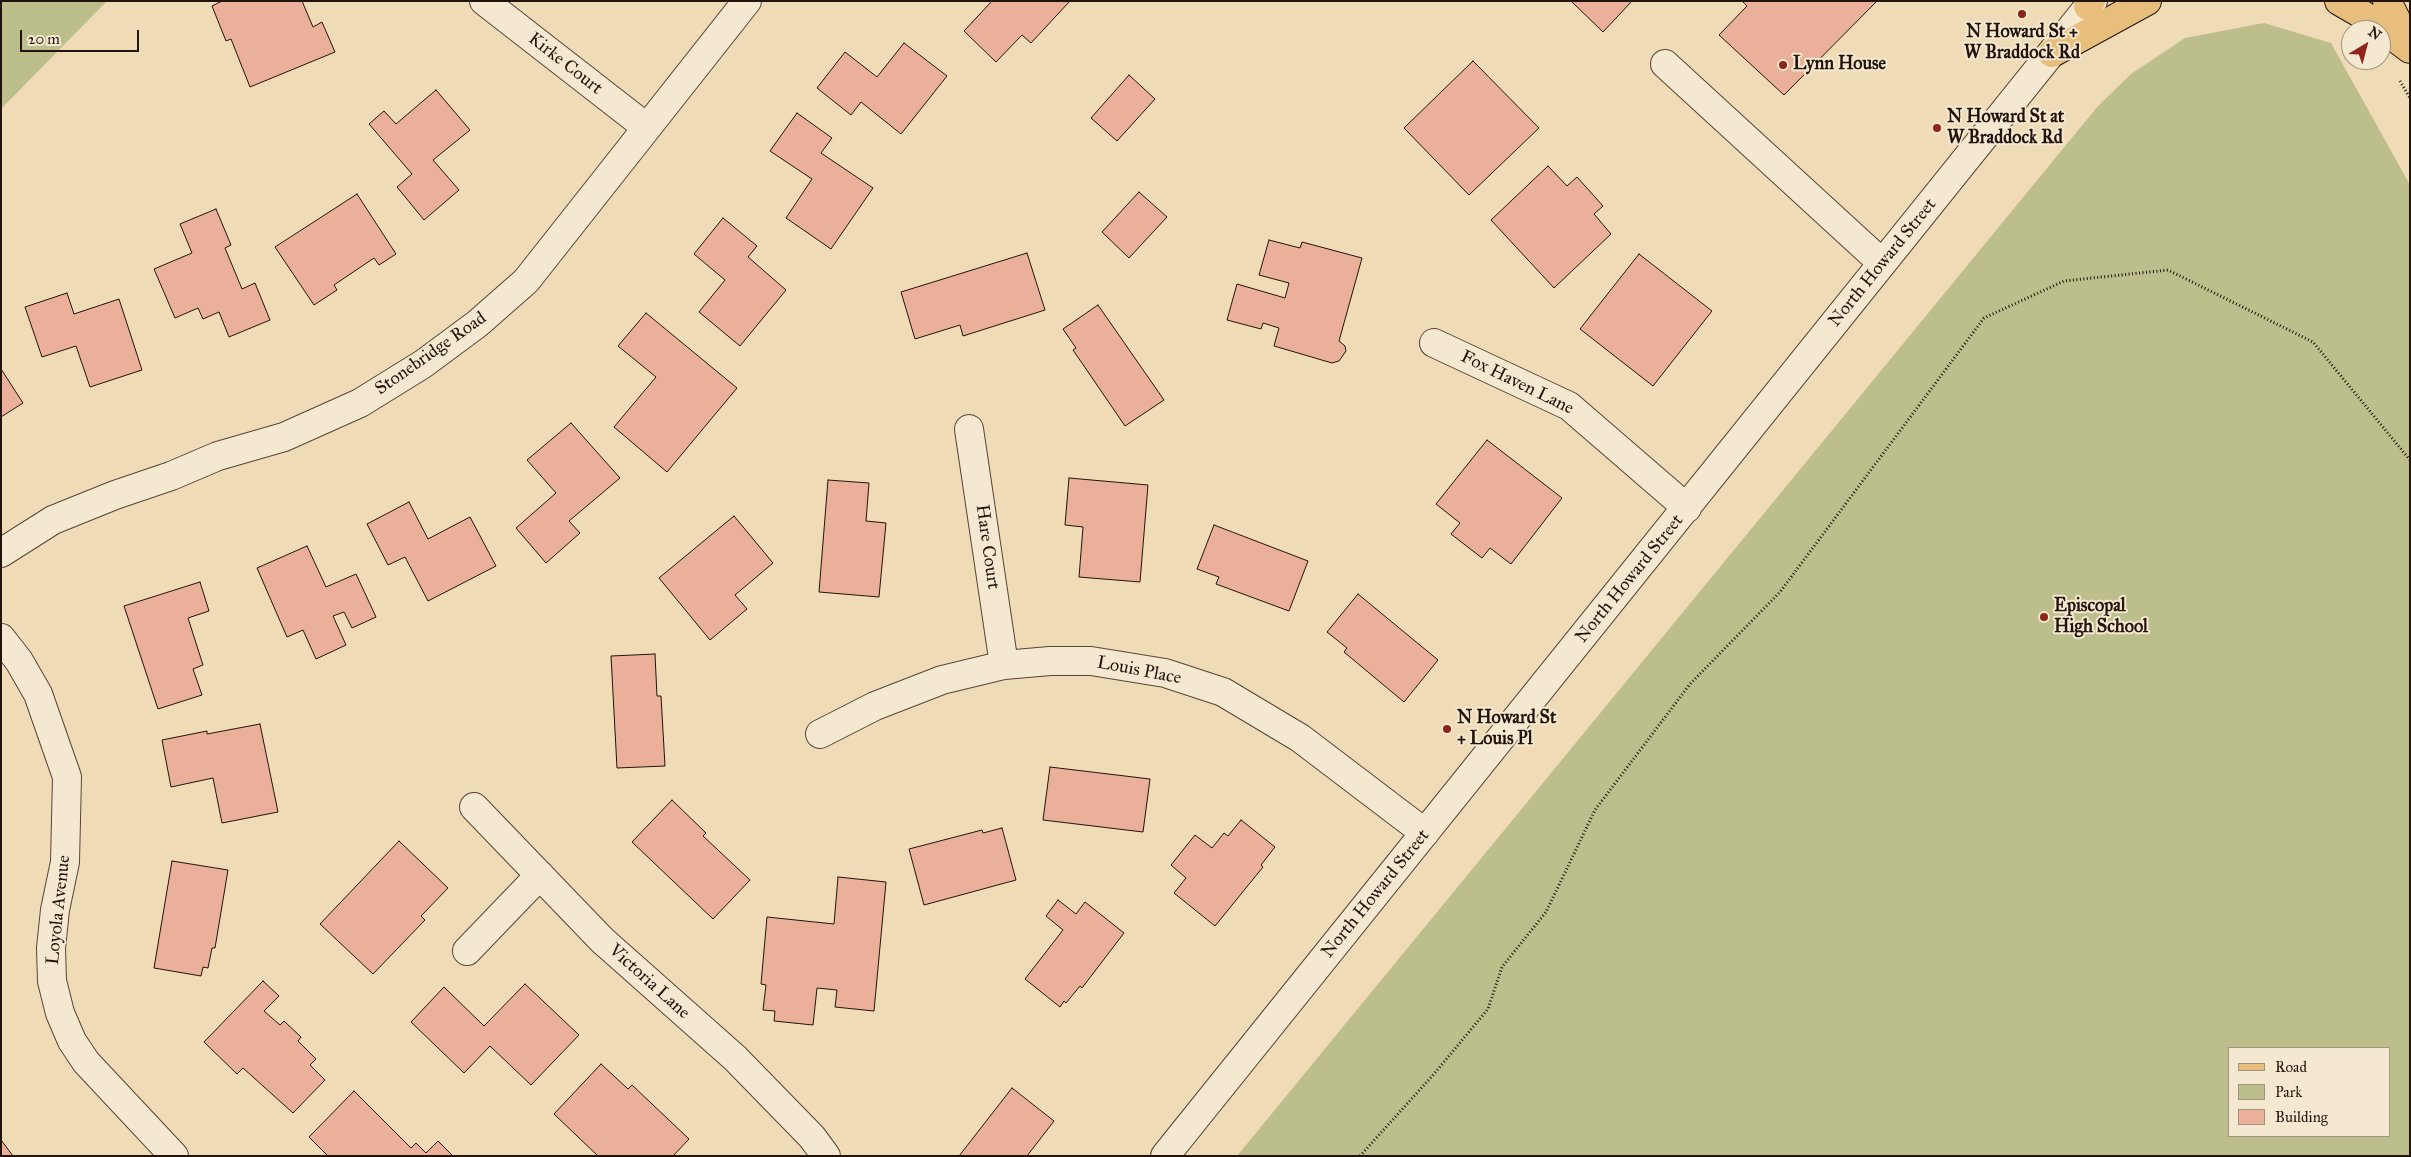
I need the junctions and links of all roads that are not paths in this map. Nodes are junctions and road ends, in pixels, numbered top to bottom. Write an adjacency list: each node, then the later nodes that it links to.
1 (484, 1): 10 (street, Kirke Court)
2 (748, 1): 10 (street, Stonebridge Road)
3 (2147, 1): 8 (main road)
4 (2340, 1): 7 (main road)
5 (2387, 1): 7 (main road)
6 (2091, 3): 8 (street, North Howard Street)
7 (2410, 47)
8 (2052, 53): 11 (street, North Howard Street)
9 (1665, 64): 11 (street)
10 (646, 127): 15 (street, Stonebridge Road)
11 (1882, 263): 14 (street, North Howard Street)
12 (1434, 343): 14 (street, Fox Haven Lane)
13 (969, 429): 17 (street, Hare Court)
14 (1687, 508): 20 (street, North Howard Street)
15 (1, 553)
16 (1, 638): 23 (street, Loyola Avenue)
17 (1004, 665): 18 (street, Louis Place); 20 (street, Louis Place)
18 (820, 734)
19 (474, 807): 21 (street, Victoria Lane)
20 (1425, 833): 25 (street, North Howard Street)
21 (540, 875): 22 (street); 24 (street, Victoria Lane)
22 (467, 951)
23 (174, 1156)
24 (826, 1156)
25 (1165, 1156)

